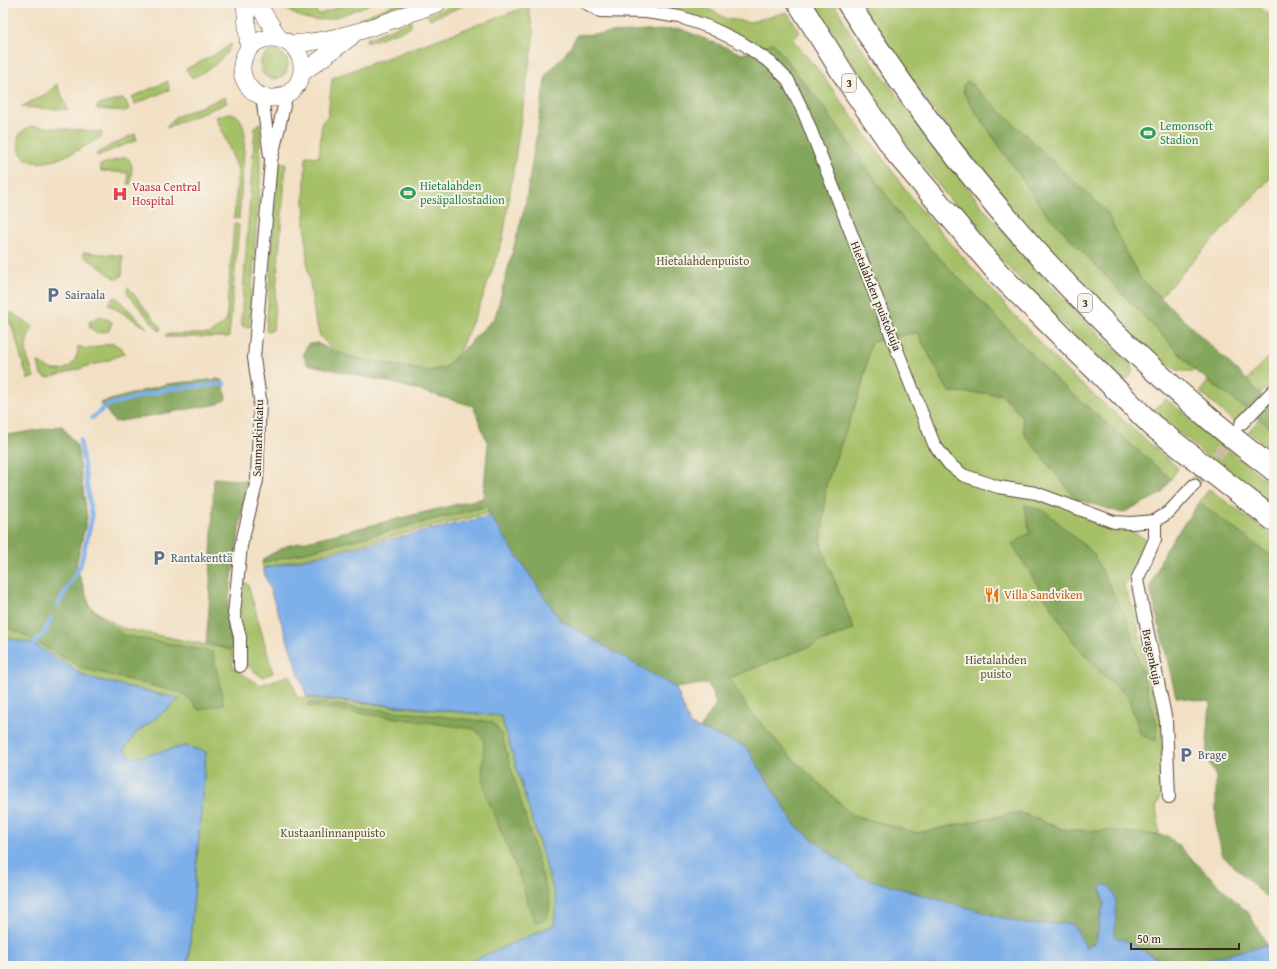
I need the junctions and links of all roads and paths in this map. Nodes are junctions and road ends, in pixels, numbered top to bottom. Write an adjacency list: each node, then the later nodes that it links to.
1 (245, 3): 9 (street)
2 (257, 3): 8 (street)
3 (438, 3): 7 (street)
4 (586, 3): 19 (street, Hietalahden puistokuja)
5 (848, 3): 16 (highway, 3)
6 (801, 6): 18 (highway, 3)
7 (356, 34): 8 (street); 10 (street)
8 (285, 41): 9 (street); 10 (street)
9 (248, 49): 12 (street)
10 (302, 74): 11 (street)
11 (287, 93): 12 (street); 13 (street, Sanmarkinkatu)
12 (262, 96): 13 (street, Sanmarkinkatu)
13 (271, 161): 20 (street, Sanmarkinkatu)
14 (1274, 390): 15 (street)
15 (1241, 424)
16 (1274, 470)
17 (1194, 485): 19 (street)
18 (1274, 520)
19 (1155, 521): 21 (street, Bragenkuja)
20 (240, 666)
21 (1169, 797)

